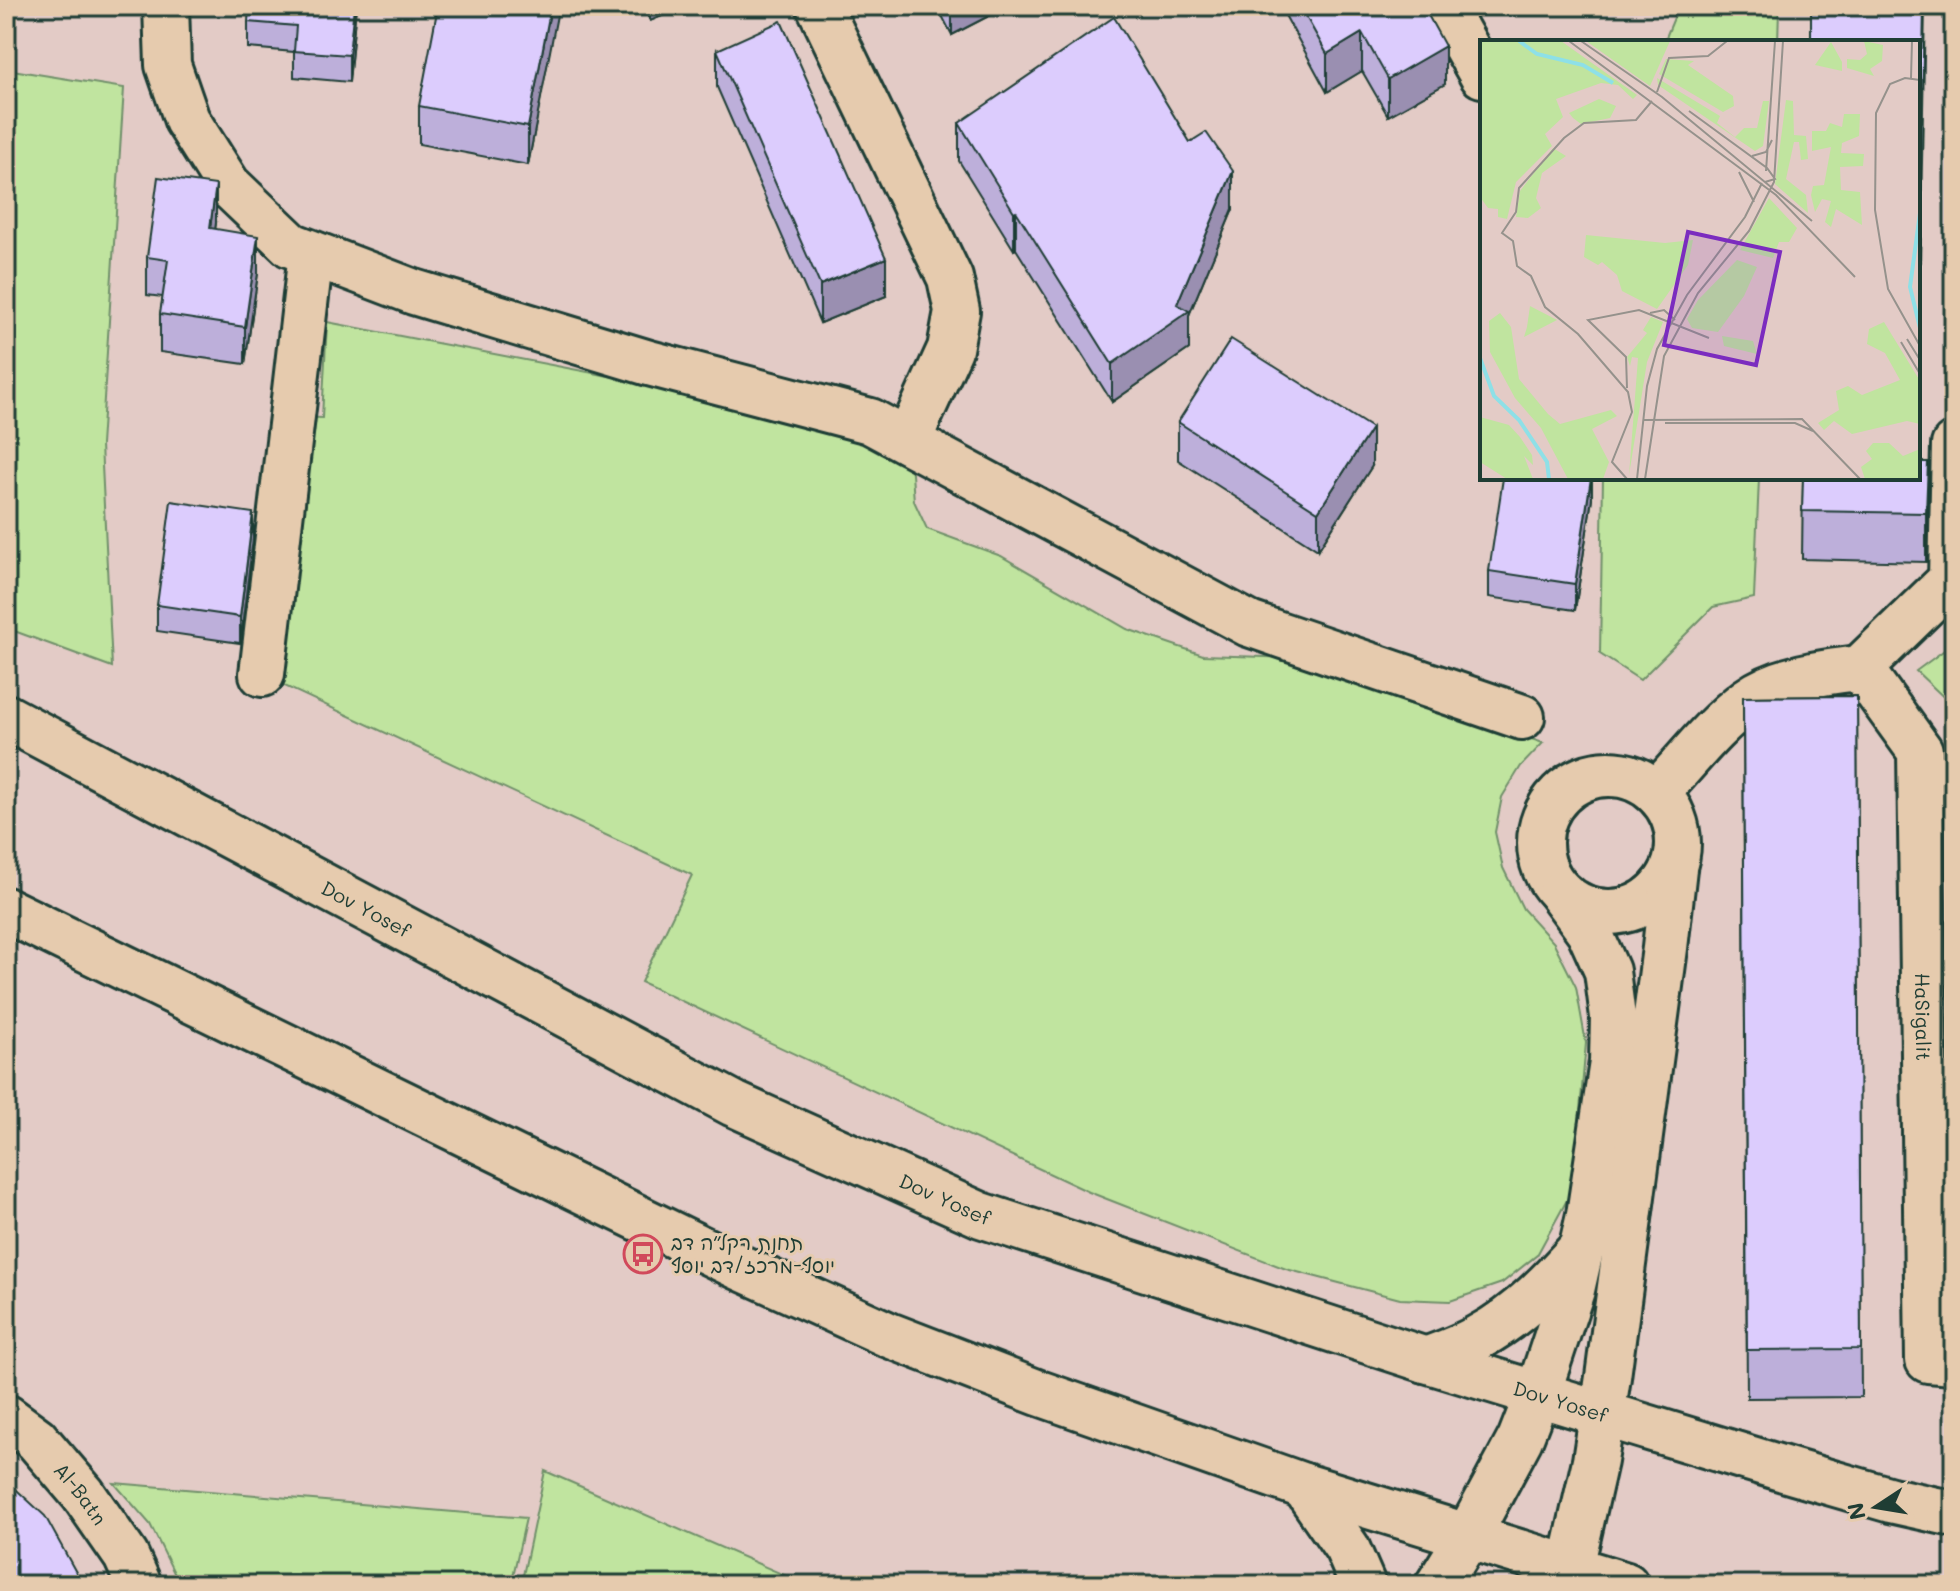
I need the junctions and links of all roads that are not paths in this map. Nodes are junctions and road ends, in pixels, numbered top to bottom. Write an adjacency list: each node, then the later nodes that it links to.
1 (166, 6): 5 (street)
2 (819, 6): 6 (street)
3 (1443, 6): 4 (street)
4 (1480, 71)
5 (311, 253): 6 (street); 9 (street)
6 (908, 441): 11 (street)
7 (1954, 445): 8 (street)
8 (1860, 668): 12 (street); 18 (street, HaSigalit)
9 (262, 674)
10 (6, 717): 17 (street, Dov Yosef)
11 (1522, 717)
12 (1657, 793): 13 (street); 14 (street)
13 (1674, 868): 14 (street); 20 (street)
14 (1561, 893): 16 (street)
15 (6, 910): 22 (street)
16 (1584, 1245): 17 (street); 19 (street)
17 (1426, 1360): 19 (street, Dov Yosef)
18 (1954, 1362)
19 (1538, 1393): 20 (street, Dov Yosef); 24 (street)
20 (1602, 1413): 23 (street, Dov Yosef); 25 (street)
21 (6, 1417): 26 (street, Al-Batn)
22 (1304, 1486): 24 (street); 27 (street)
23 (1954, 1514)
24 (1467, 1538): 25 (street); 28 (street)
25 (1569, 1577): 29 (street)
26 (139, 1585)
27 (1363, 1585)
28 (1438, 1585)
29 (1626, 1585)

